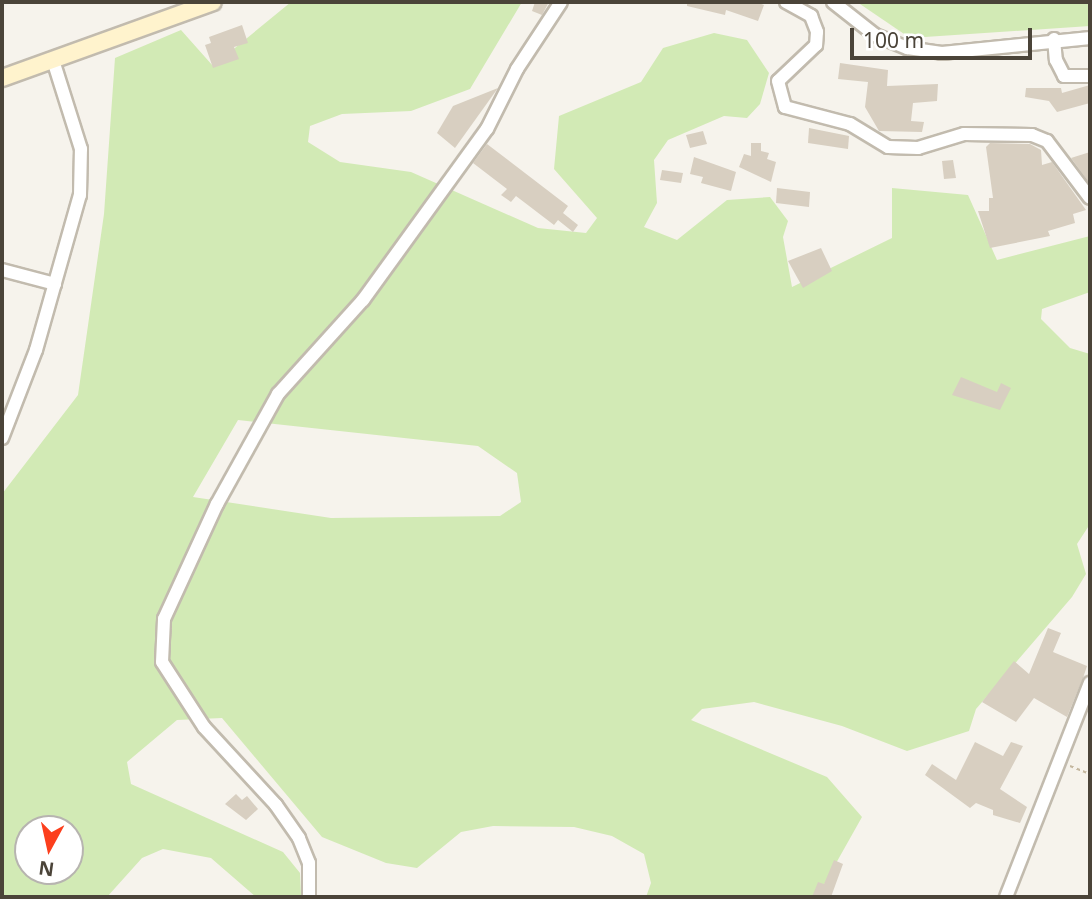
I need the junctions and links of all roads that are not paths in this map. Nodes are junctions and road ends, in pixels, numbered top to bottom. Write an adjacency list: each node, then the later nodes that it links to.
1 (213, 2): 7 (street)
2 (561, 2): 15 (street)
3 (786, 2): 10 (street)
4 (833, 2): 6 (street)
5 (1090, 38): 6 (street)
6 (1054, 39): 8 (street)
7 (53, 60): 9 (street); 12 (street)
8 (1090, 76)
9 (2, 78)
10 (1090, 198)
11 (2, 270): 12 (street)
12 (55, 284): 13 (street)
13 (2, 438)
14 (1090, 683): 16 (street)
15 (309, 897)
16 (1006, 897)

